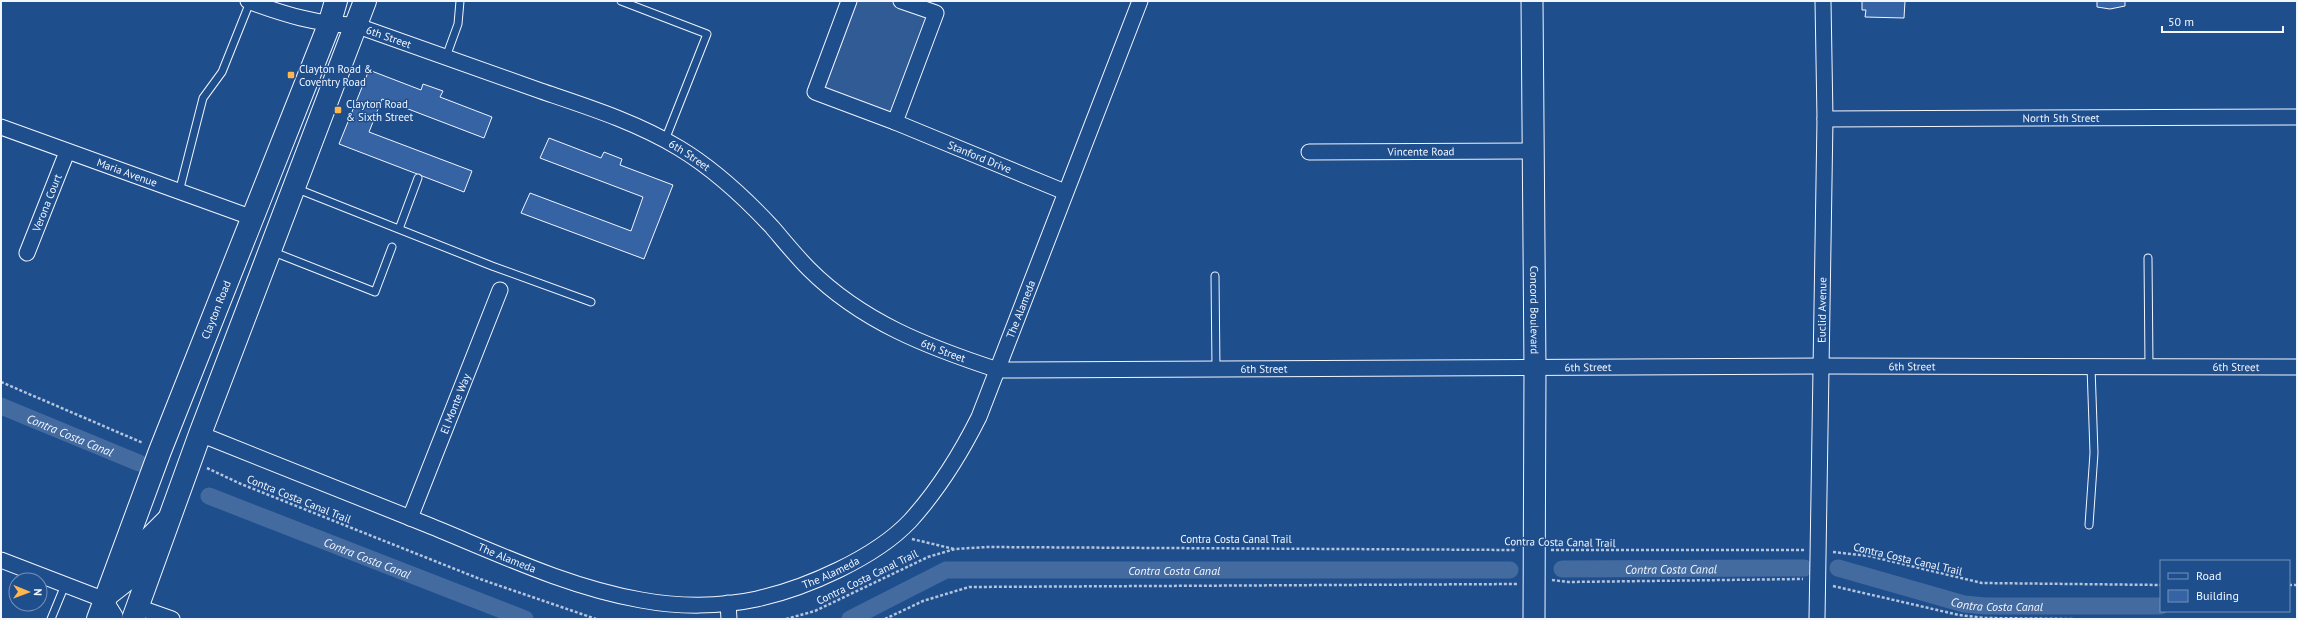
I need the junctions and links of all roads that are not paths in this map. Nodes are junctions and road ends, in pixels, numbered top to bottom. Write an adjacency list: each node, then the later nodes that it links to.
1 (249, 1): 11 (street, 6th Street); 24 (lane)
2 (336, 1): 11 (main road, Clayton Road)
3 (365, 1): 12 (main road)
4 (460, 1): 13 (lane)
5 (621, 1): 18 (lane)
6 (849, 1): 16 (street, Stanford Drive)
7 (900, 1): 16 (street)
8 (1140, 1): 25 (street, The Alameda)
9 (1532, 1): 19 (street, Concord Boulevard)
10 (1823, 1): 15 (street, Euclid Avenue)
11 (329, 25): 12 (street, 6th Street); 26 (main road, Clayton Road)
12 (355, 26): 13 (street, 6th Street); 23 (main road)
13 (446, 57): 18 (street, 6th Street)
14 (2297, 117): 15 (street, North 5th Street)
15 (1824, 119): 35 (street, Euclid Avenue)
16 (894, 122): 25 (street, Stanford Drive)
17 (1, 127): 20 (street, Maria Avenue)
18 (664, 140): 41 (street, 6th Street)
19 (1533, 151): 21 (street, Vincente Road); 40 (street, Concord Boulevard)
20 (66, 152): 24 (street, Maria Avenue); 30 (street, Verona Court)
21 (1309, 152)
22 (418, 178): 27 (lane)
23 (293, 187): 27 (lane); 29 (main road)
24 (179, 192): 26 (street, Maria Avenue)
25 (1065, 192): 41 (street, The Alameda)
26 (253, 218): 49 (main road, Clayton Road)
27 (399, 229): 34 (lane)
28 (392, 247): 29 (lane)
29 (269, 250): 42 (main road)
30 (26, 253)
31 (2148, 258): 37 (lane)
32 (1215, 276): 39 (lane)
33 (500, 290): 44 (street, El Monte Way)
34 (591, 302)
35 (1821, 366): 36 (street, 6th Street); 40 (street, 6th Street); 55 (street, Euclid Avenue)
36 (2091, 366): 37 (street, 6th Street); 45 (lane)
37 (2149, 366): 38 (street, 6th Street)
38 (2297, 367)
39 (1216, 369): 40 (street, 6th Street); 41 (street, 6th Street)
40 (1535, 369): 54 (street, Concord Boulevard)
41 (998, 370): 48 (street, The Alameda)
42 (200, 434): 43 (main road); 44 (street, The Alameda)
43 (172, 511): 49 (street); 50 (main road)
44 (410, 518): 48 (street, The Alameda)
45 (2090, 525)
46 (1, 560): 47 (street)
47 (65, 585): 49 (street); 51 (lane)
48 (728, 603): 53 (street)
49 (106, 613)
50 (135, 613): 52 (street)
51 (51, 619)
52 (172, 619)
53 (729, 619)
54 (1534, 619)
55 (1817, 619)

